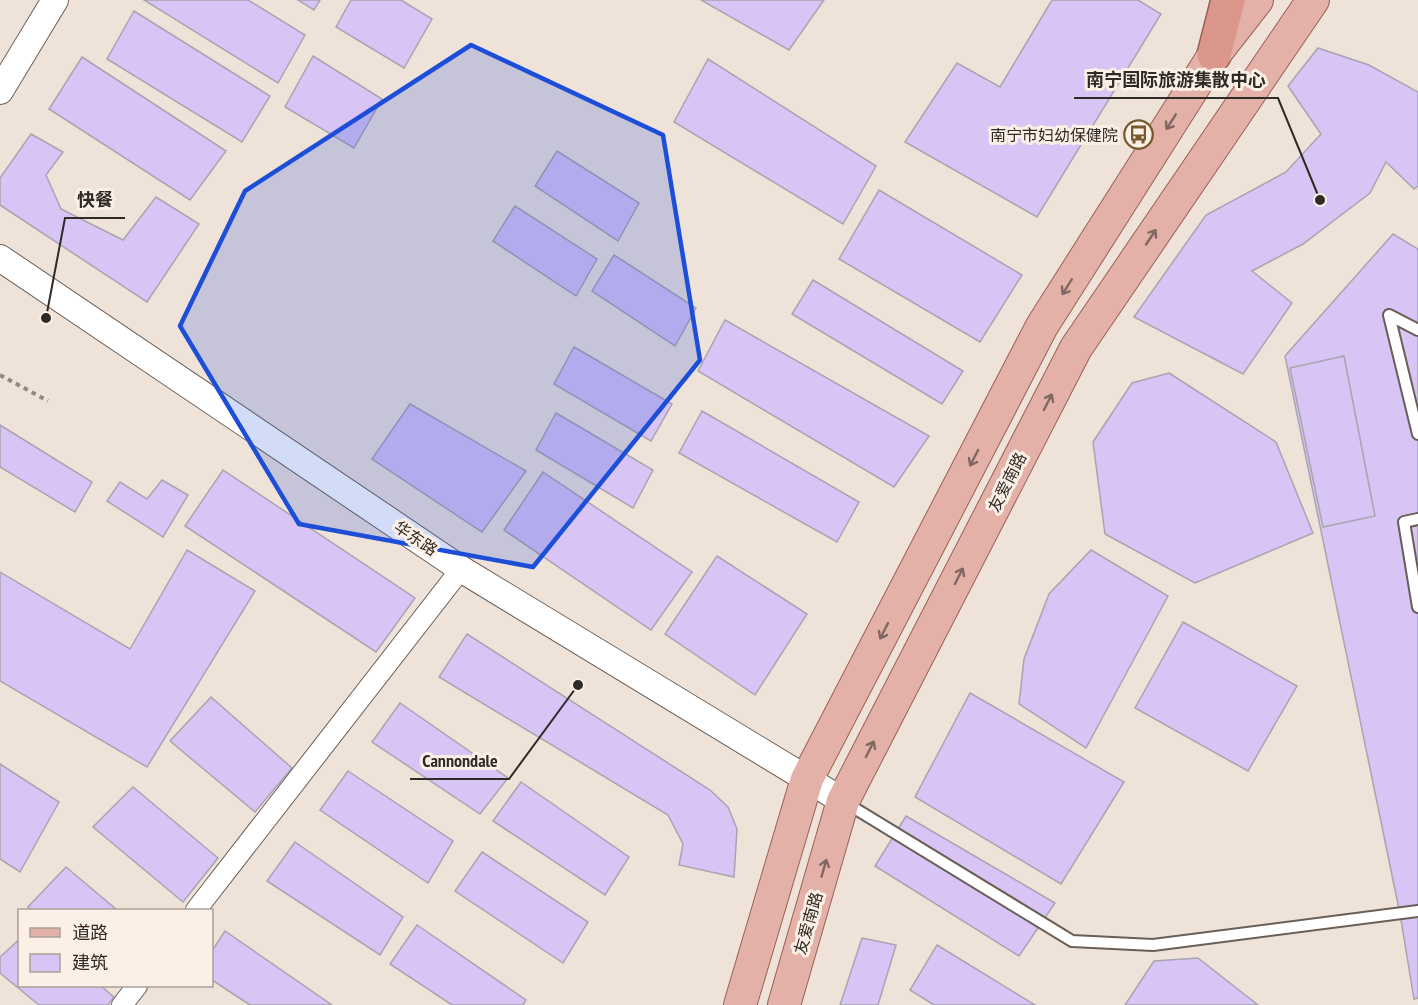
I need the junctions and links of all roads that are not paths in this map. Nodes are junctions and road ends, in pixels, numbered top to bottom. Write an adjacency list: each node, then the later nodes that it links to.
1 (55, 0): 6 (street)
2 (1228, 0): 5 (highway)
3 (1257, 0): 5 (main road)
4 (1313, 0): 14 (main road, 友爱南路, one-way to 4)
5 (1214, 55): 13 (main road, one-way to 13)
6 (0, 91)
7 (0, 258): 11 (street, 华东路)
8 (1418, 330): 9 (lane)
9 (1418, 434)
10 (1418, 519): 12 (lane)
11 (461, 569): 13 (street, 华东路); 15 (street)
12 (1418, 607)
13 (807, 779): 14 (street, 华东路); 19 (main road)
14 (843, 801): 16 (lane); 20 (main road, 友爱南路, one-way to 14)
15 (197, 909)
16 (1418, 911)
17 (137, 987): 18 (street)
18 (122, 1005)
19 (740, 1005)
20 (784, 1005)

